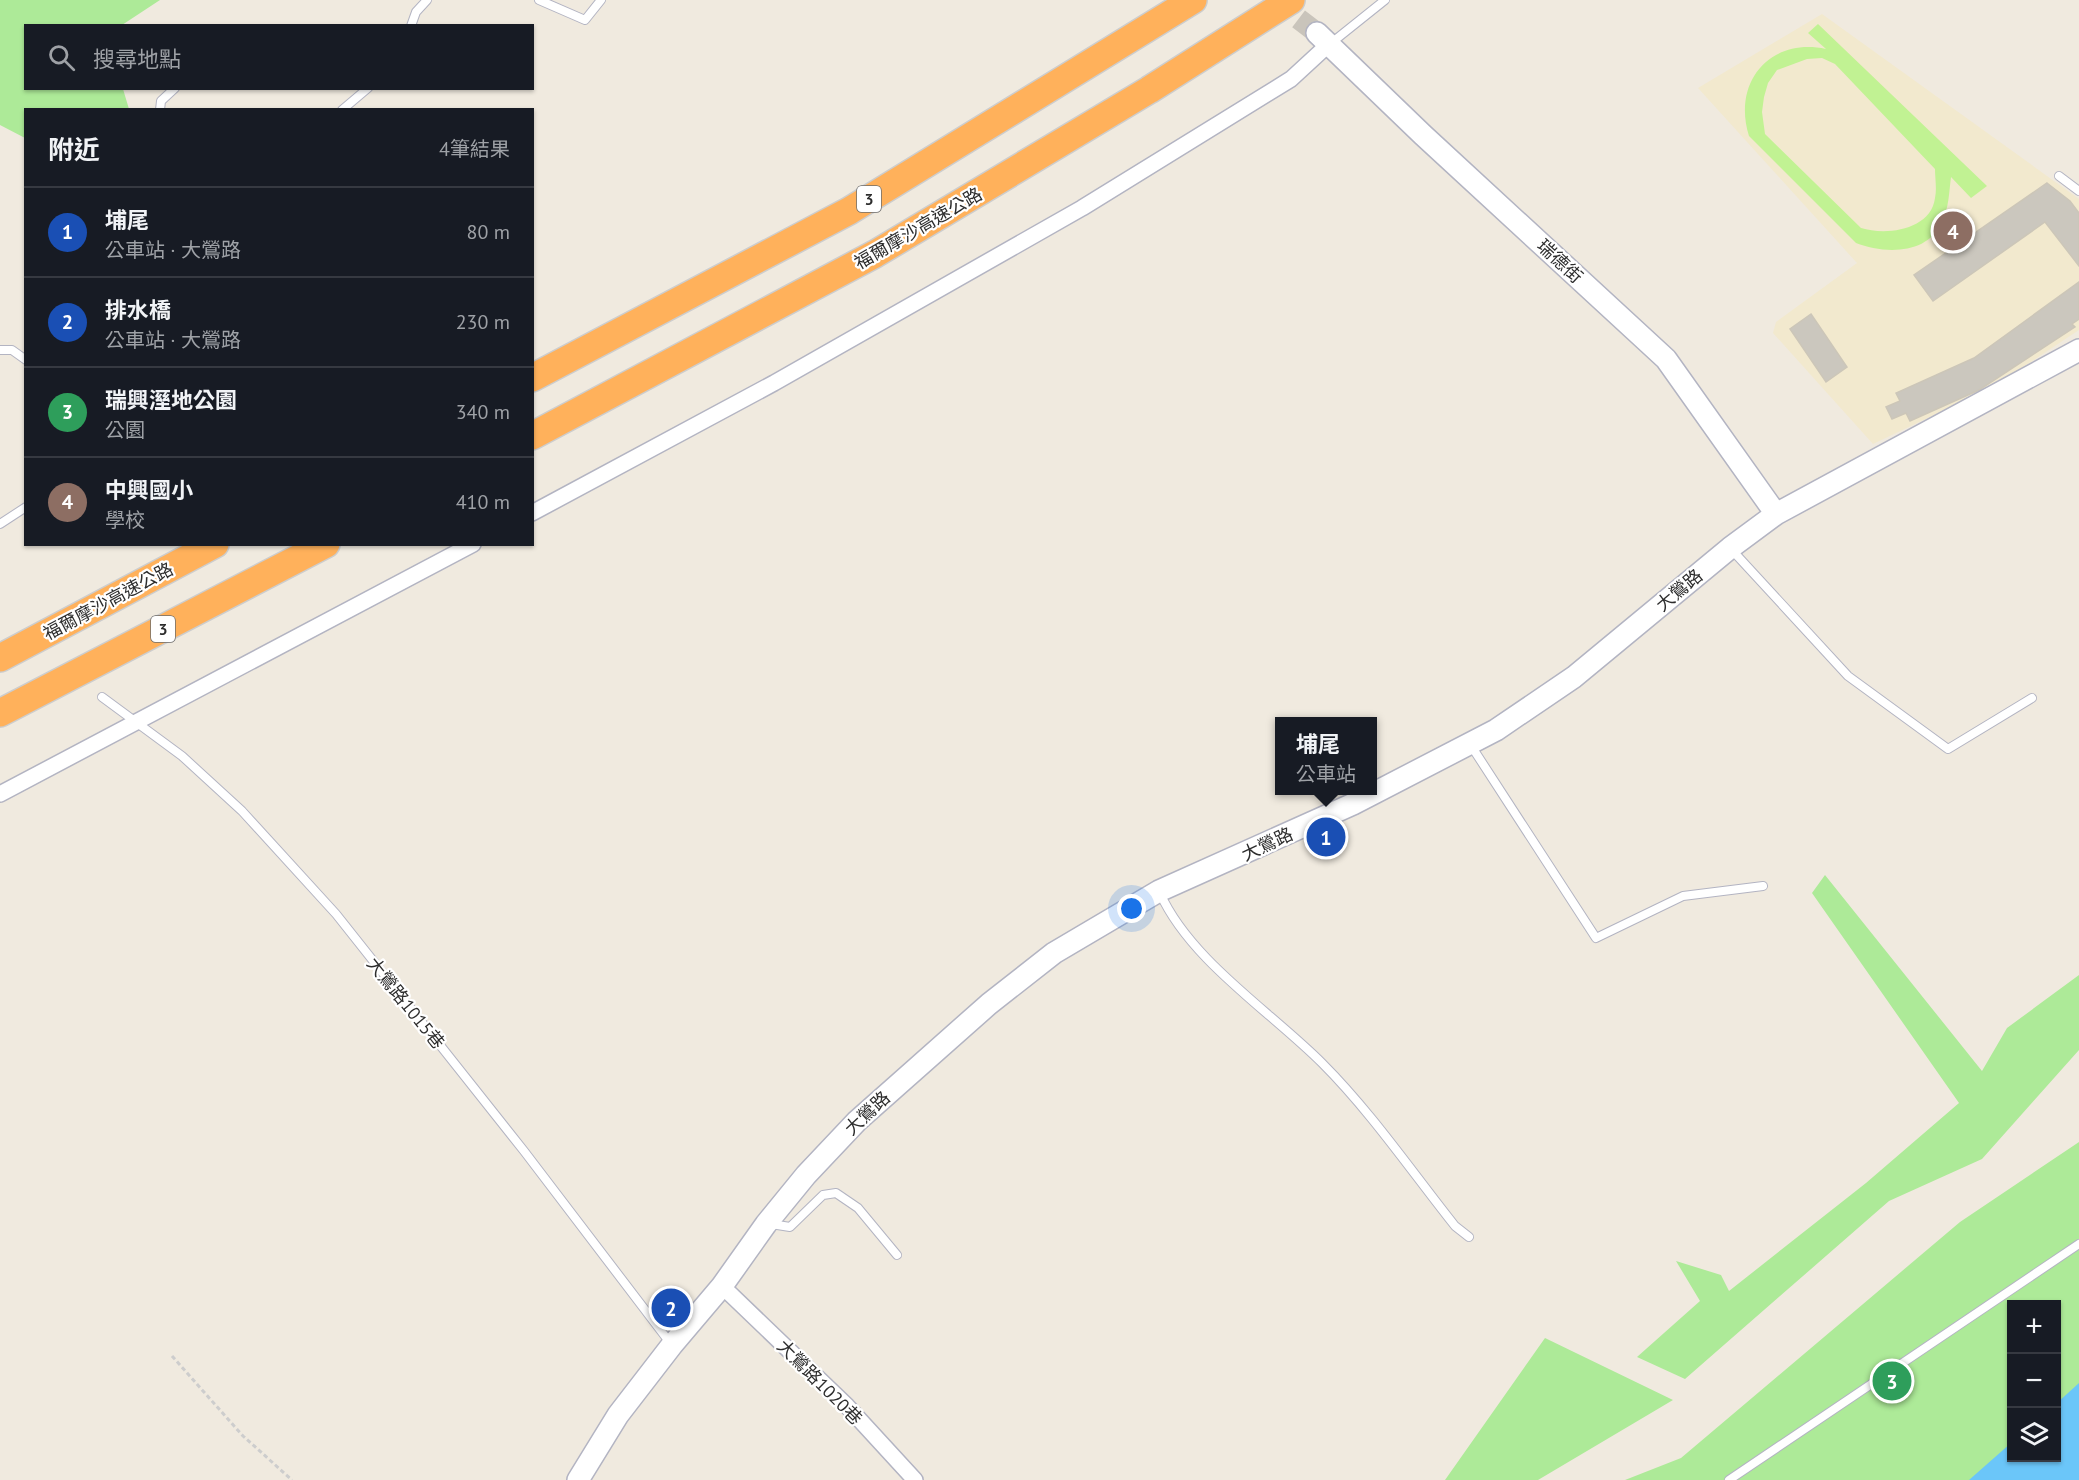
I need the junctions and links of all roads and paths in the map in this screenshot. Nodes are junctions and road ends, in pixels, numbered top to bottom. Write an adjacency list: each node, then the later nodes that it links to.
1 (427, 0): 7 (lane)
2 (539, 0): 3 (lane)
3 (601, 0)
4 (1193, 0): 18 (highway, 3)
5 (1292, 0): 19 (highway, 福爾摩沙高速公路)
6 (1385, 0): 8 (lane)
7 (412, 24)
8 (1323, 38): 21 (street); 22 (street, 瑞德街)
9 (173, 90): 11 (lane)
10 (366, 90): 12 (lane)
11 (160, 108)
12 (344, 108)
13 (2059, 176): 14 (lane)
14 (2079, 190)
15 (0, 350): 17 (lane)
16 (2079, 350): 22 (street, 大鶯路)
17 (24, 359)
18 (534, 377)
19 (534, 435)
20 (24, 508): 23 (lane)
21 (534, 512)
22 (1776, 514): 27 (street, 大鶯路)
23 (0, 524)
24 (211, 546): 28 (highway, 福爾摩沙高速公路)
25 (322, 546): 31 (highway, 3)
26 (469, 546): 32 (street)
27 (1730, 548): 30 (lane); 33 (street, 大鶯路)
28 (0, 658)
29 (102, 698): 32 (lane, 大鶯路1015巷)
30 (2032, 698)
31 (0, 713)
32 (136, 722): 35 (street); 44 (lane, 大鶯路1015巷)
33 (1469, 742): 34 (street, 大鶯路); 37 (lane)
34 (1377, 791)
35 (0, 794)
36 (1370, 795): 38 (street, 大鶯路)
37 (1763, 886)
38 (1159, 891): 39 (street, 大鶯路); 40 (lane)
39 (766, 1224): 42 (lane); 43 (street, 大鶯路)
40 (1469, 1237)
41 (2079, 1244): 49 (lane)
42 (897, 1255)
43 (723, 1287): 44 (street, 大鶯路); 48 (street, 大鶯路1020巷)
44 (672, 1345): 47 (street, 大鶯路)
45 (172, 1356): 46 (path)
46 (292, 1480)
47 (578, 1480)
48 (915, 1480)
49 (1729, 1480)

